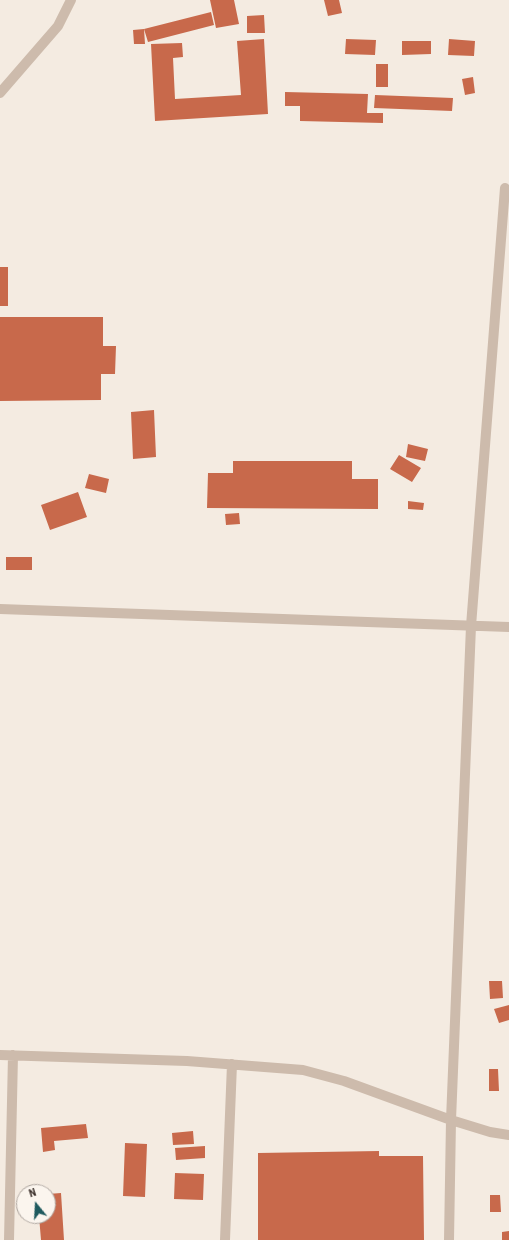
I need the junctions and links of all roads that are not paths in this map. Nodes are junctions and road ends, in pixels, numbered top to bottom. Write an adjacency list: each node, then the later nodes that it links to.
1 (71, 0): 2 (street)
2 (0, 93)
3 (505, 188): 5 (street)
4 (0, 609): 5 (street)
5 (471, 626): 6 (street); 10 (street)
6 (509, 627)
7 (0, 1055): 8 (street)
8 (13, 1055): 9 (street); 12 (street)
9 (232, 1064): 10 (street); 13 (street)
10 (451, 1120): 11 (street); 14 (street)
11 (509, 1135)
12 (9, 1240)
13 (225, 1240)
14 (449, 1240)

